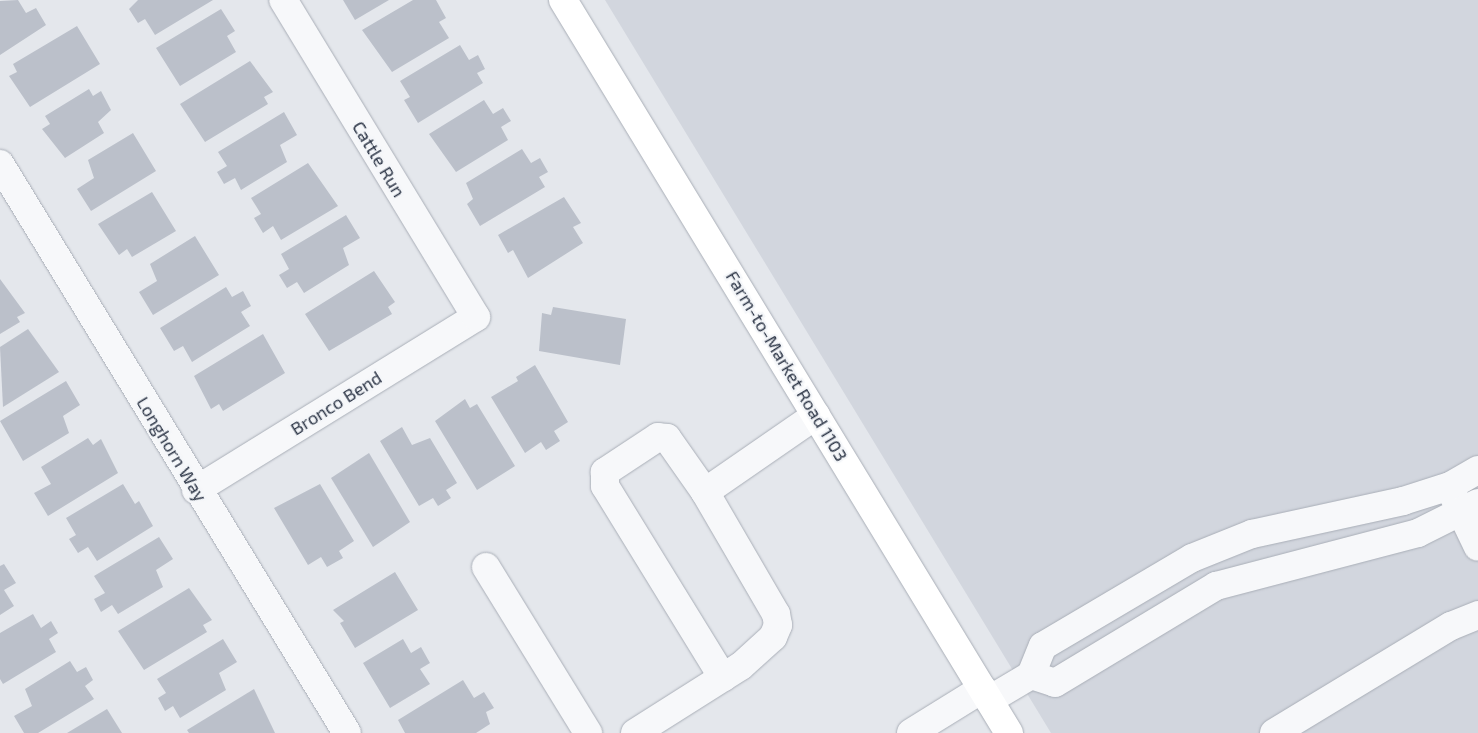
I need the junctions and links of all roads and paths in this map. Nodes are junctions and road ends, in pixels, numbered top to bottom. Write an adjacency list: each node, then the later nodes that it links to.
1 (283, 0): 4 (street, Cattle Run)
2 (563, 0): 5 (main road, Farm-to-Market Road 1103)
3 (0, 164): 8 (street, Longhorn Way)
4 (476, 317): 8 (street, Bronco Bend)
5 (816, 415): 9 (street); 16 (main road, Farm-to-Market Road 1103)
6 (1478, 470): 7 (street)
7 (1450, 486): 10 (street); 14 (street)
8 (196, 490): 17 (street, Longhorn Way)
9 (705, 492): 15 (street); 15 (street)
10 (1470, 509): 11 (street); 14 (street)
11 (1478, 547)
12 (486, 566): 18 (street)
13 (1478, 615): 22 (street)
14 (1031, 675): 16 (street)
15 (723, 678): 19 (street)
16 (986, 694): 20 (street); 21 (main road, Farm-to-Market Road 1103)
17 (347, 733)
18 (588, 733)
19 (635, 733)
20 (911, 733)
21 (1009, 733)
22 (1274, 733)

